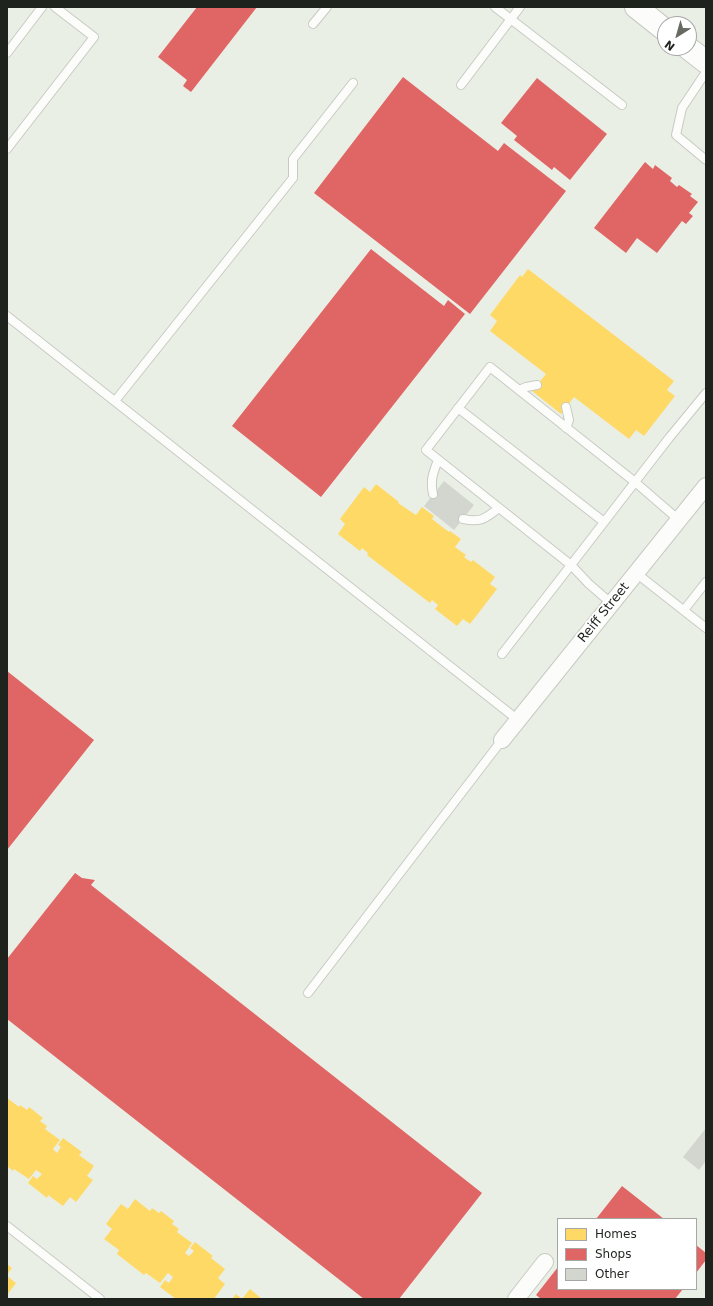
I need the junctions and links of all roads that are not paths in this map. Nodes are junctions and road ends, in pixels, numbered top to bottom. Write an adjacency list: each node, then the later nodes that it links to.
1 (42, 7): 10 (lane)
2 (55, 7): 17 (lane)
3 (326, 7): 8 (lane)
4 (496, 7): 7 (lane)
5 (520, 7): 7 (lane)
6 (636, 7): 9 (highway)
7 (511, 19): 15 (lane); 16 (lane)
8 (313, 24)
9 (657, 24)
10 (7, 53)
11 (697, 55): 12 (highway)
12 (706, 62)
13 (706, 72): 18 (lane)
14 (353, 83): 23 (lane)
15 (461, 85)
16 (622, 105)
17 (7, 149)
18 (706, 160)
19 (7, 316): 23 (lane)
20 (537, 385): 21 (lane)
21 (519, 390): 25 (lane); 26 (lane)
22 (706, 393): 28 (lane)
23 (115, 401): 42 (lane)
24 (566, 407): 26 (lane)
25 (458, 408): 27 (lane); 34 (lane)
26 (566, 428): 28 (lane)
27 (438, 460): 30 (lane); 31 (lane)
28 (636, 482): 33 (lane); 34 (lane)
29 (706, 486): 33 (street, Reiff Street)
30 (433, 494)
31 (499, 508): 32 (lane); 35 (lane)
32 (463, 519)
33 (679, 520): 36 (street, Reiff Street)
34 (604, 522): 35 (lane)
35 (571, 565): 38 (lane); 41 (lane)
36 (636, 573): 38 (street, Reiff Street); 39 (lane)
37 (706, 582): 39 (lane)
38 (612, 604): 42 (street, Reiff Street)
39 (684, 610): 40 (lane)
40 (706, 628)
41 (502, 654)
42 (518, 720): 43 (street, Reiff Street)
43 (502, 740): 44 (lane)
44 (308, 993)
45 (7, 1226): 47 (lane)
46 (545, 1262): 48 (street)
47 (100, 1299)
48 (516, 1299)

